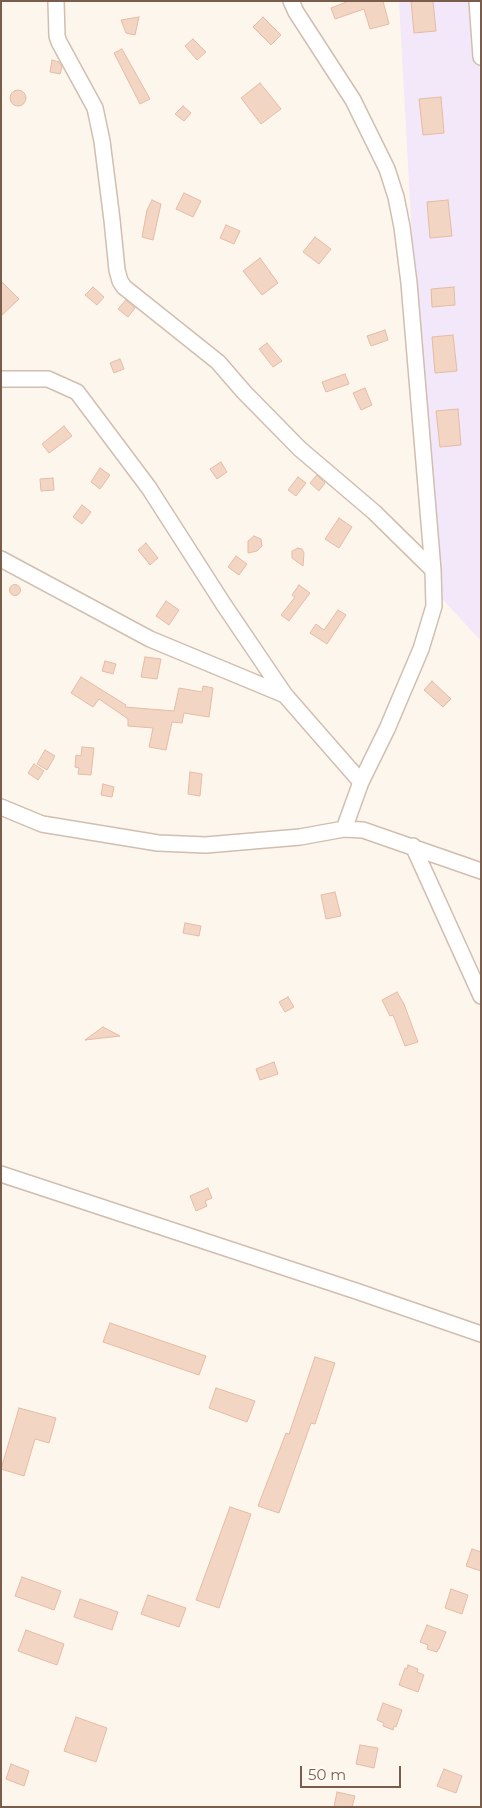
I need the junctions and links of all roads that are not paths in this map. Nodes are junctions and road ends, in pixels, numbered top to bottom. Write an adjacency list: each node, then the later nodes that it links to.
1 (56, 1): 7 (street)
2 (291, 1): 7 (street)
3 (477, 1): 4 (street)
4 (481, 57)
5 (1, 379): 8 (street)
6 (1, 559): 8 (street)
7 (432, 570): 9 (street)
8 (285, 695): 9 (street)
9 (361, 782): 11 (street)
10 (1, 807): 11 (street)
11 (344, 829): 12 (street)
12 (413, 846): 13 (street); 14 (street)
13 (481, 871)
14 (481, 996)
15 (1, 1174): 16 (street)
16 (481, 1334)

